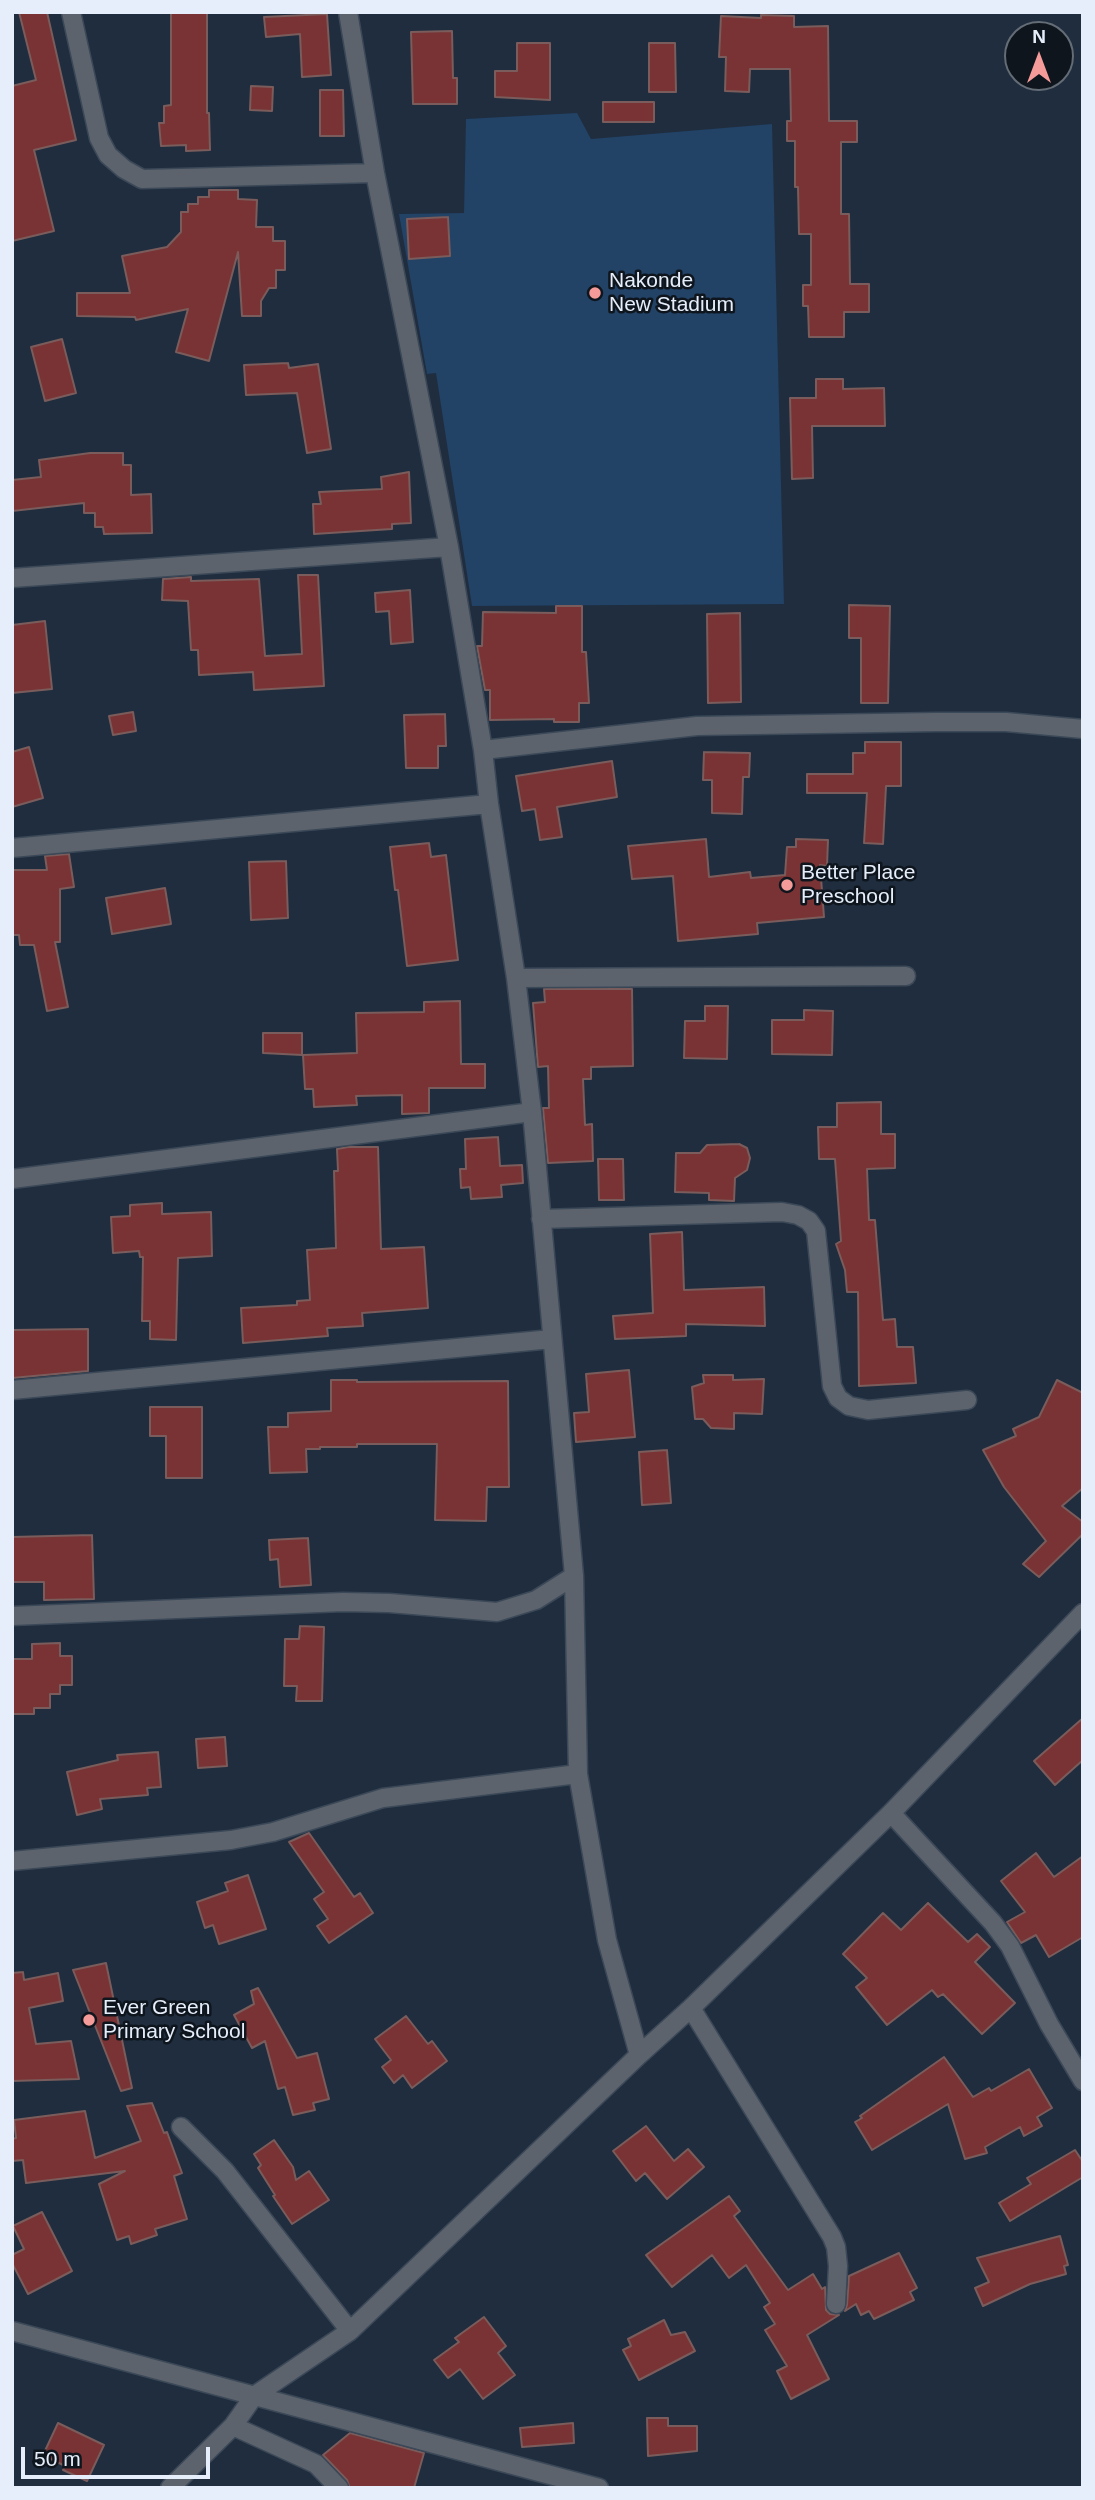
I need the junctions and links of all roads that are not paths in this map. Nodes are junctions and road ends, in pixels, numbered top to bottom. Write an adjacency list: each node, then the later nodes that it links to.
1 (71, 12): 3 (street)
2 (348, 12): 3 (street)
3 (374, 173): 4 (street)
4 (449, 547): 5 (street); 7 (street)
5 (12, 578)
6 (1083, 729): 7 (street)
7 (483, 750): 8 (street)
8 (489, 804): 9 (street); 11 (street)
9 (12, 848)
10 (905, 976): 11 (street)
11 (516, 978): 12 (street)
12 (532, 1112): 13 (street); 14 (street)
13 (12, 1179)
14 (541, 1219): 15 (street); 17 (street)
15 (552, 1339): 16 (street); 18 (street)
16 (12, 1390)
17 (967, 1400)
18 (573, 1576): 20 (street); 21 (street)
19 (1083, 1613): 22 (street)
20 (12, 1616)
21 (579, 1774): 23 (street); 25 (street)
22 (891, 1813): 24 (street); 26 (street)
23 (12, 1861)
24 (691, 2008): 25 (street); 28 (street)
25 (639, 2054): 30 (street)
26 (1083, 2081)
27 (181, 2127): 30 (street)
28 (836, 2304)
29 (12, 2331): 31 (street)
30 (350, 2331): 31 (street)
31 (254, 2396): 32 (street); 35 (street)
32 (233, 2426): 33 (street); 34 (street)
33 (170, 2488)
34 (339, 2488)
35 (599, 2488)

